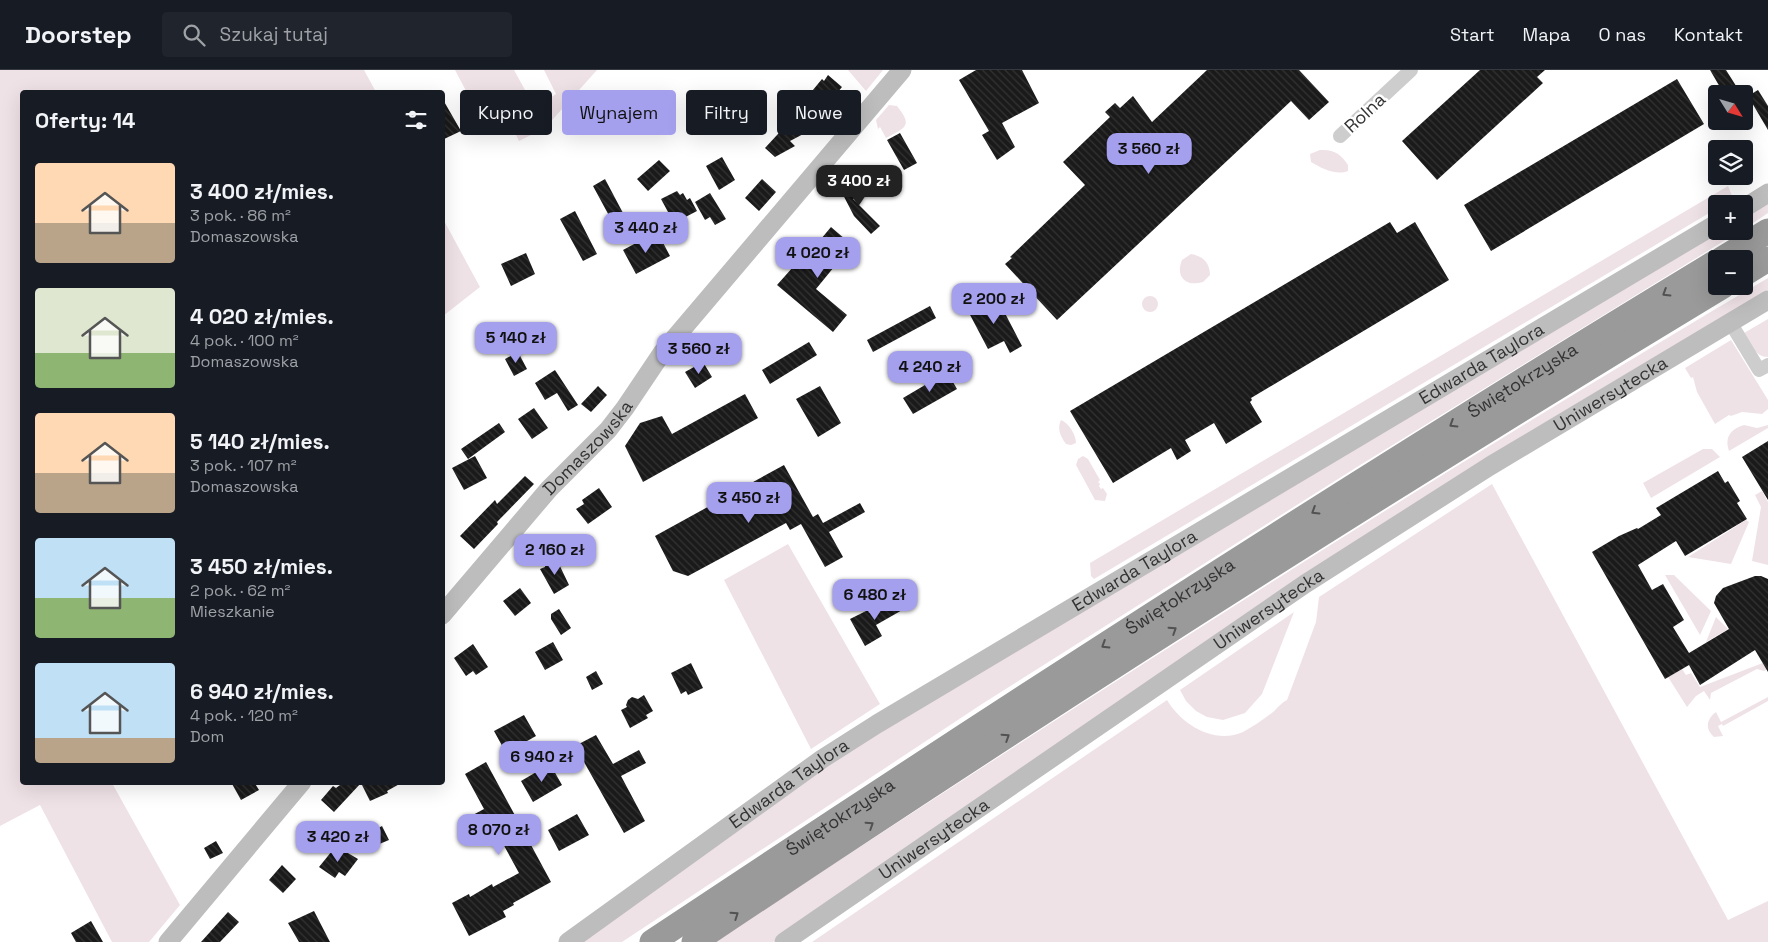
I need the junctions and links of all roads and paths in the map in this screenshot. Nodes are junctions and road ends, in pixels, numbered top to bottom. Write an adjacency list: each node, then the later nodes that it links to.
1 (902, 70): 16 (street, Domaszowska)
2 (1411, 70): 3 (street, Rolna)
3 (1340, 136)
4 (1768, 193): 5 (street)
5 (1753, 202)
6 (1708, 229): 19 (street, Edwarda Taylora)
7 (1768, 231): 8 (highway)
8 (1737, 250)
9 (1768, 259): 11 (highway)
10 (1708, 267): 20 (highway, Świętokrzyska, one-way to 20)
11 (1753, 268)
12 (1708, 295): 21 (highway, Świętokrzyska, one-way to 12)
13 (1768, 300): 14 (street, Uniwersytecka)
14 (1730, 322): 15 (street); 22 (street, Uniwersytecka)
15 (1768, 365)
16 (445, 611)
17 (299, 785): 18 (street)
18 (168, 942)
19 (568, 942)
20 (652, 942)
21 (694, 942)
22 (784, 942)

